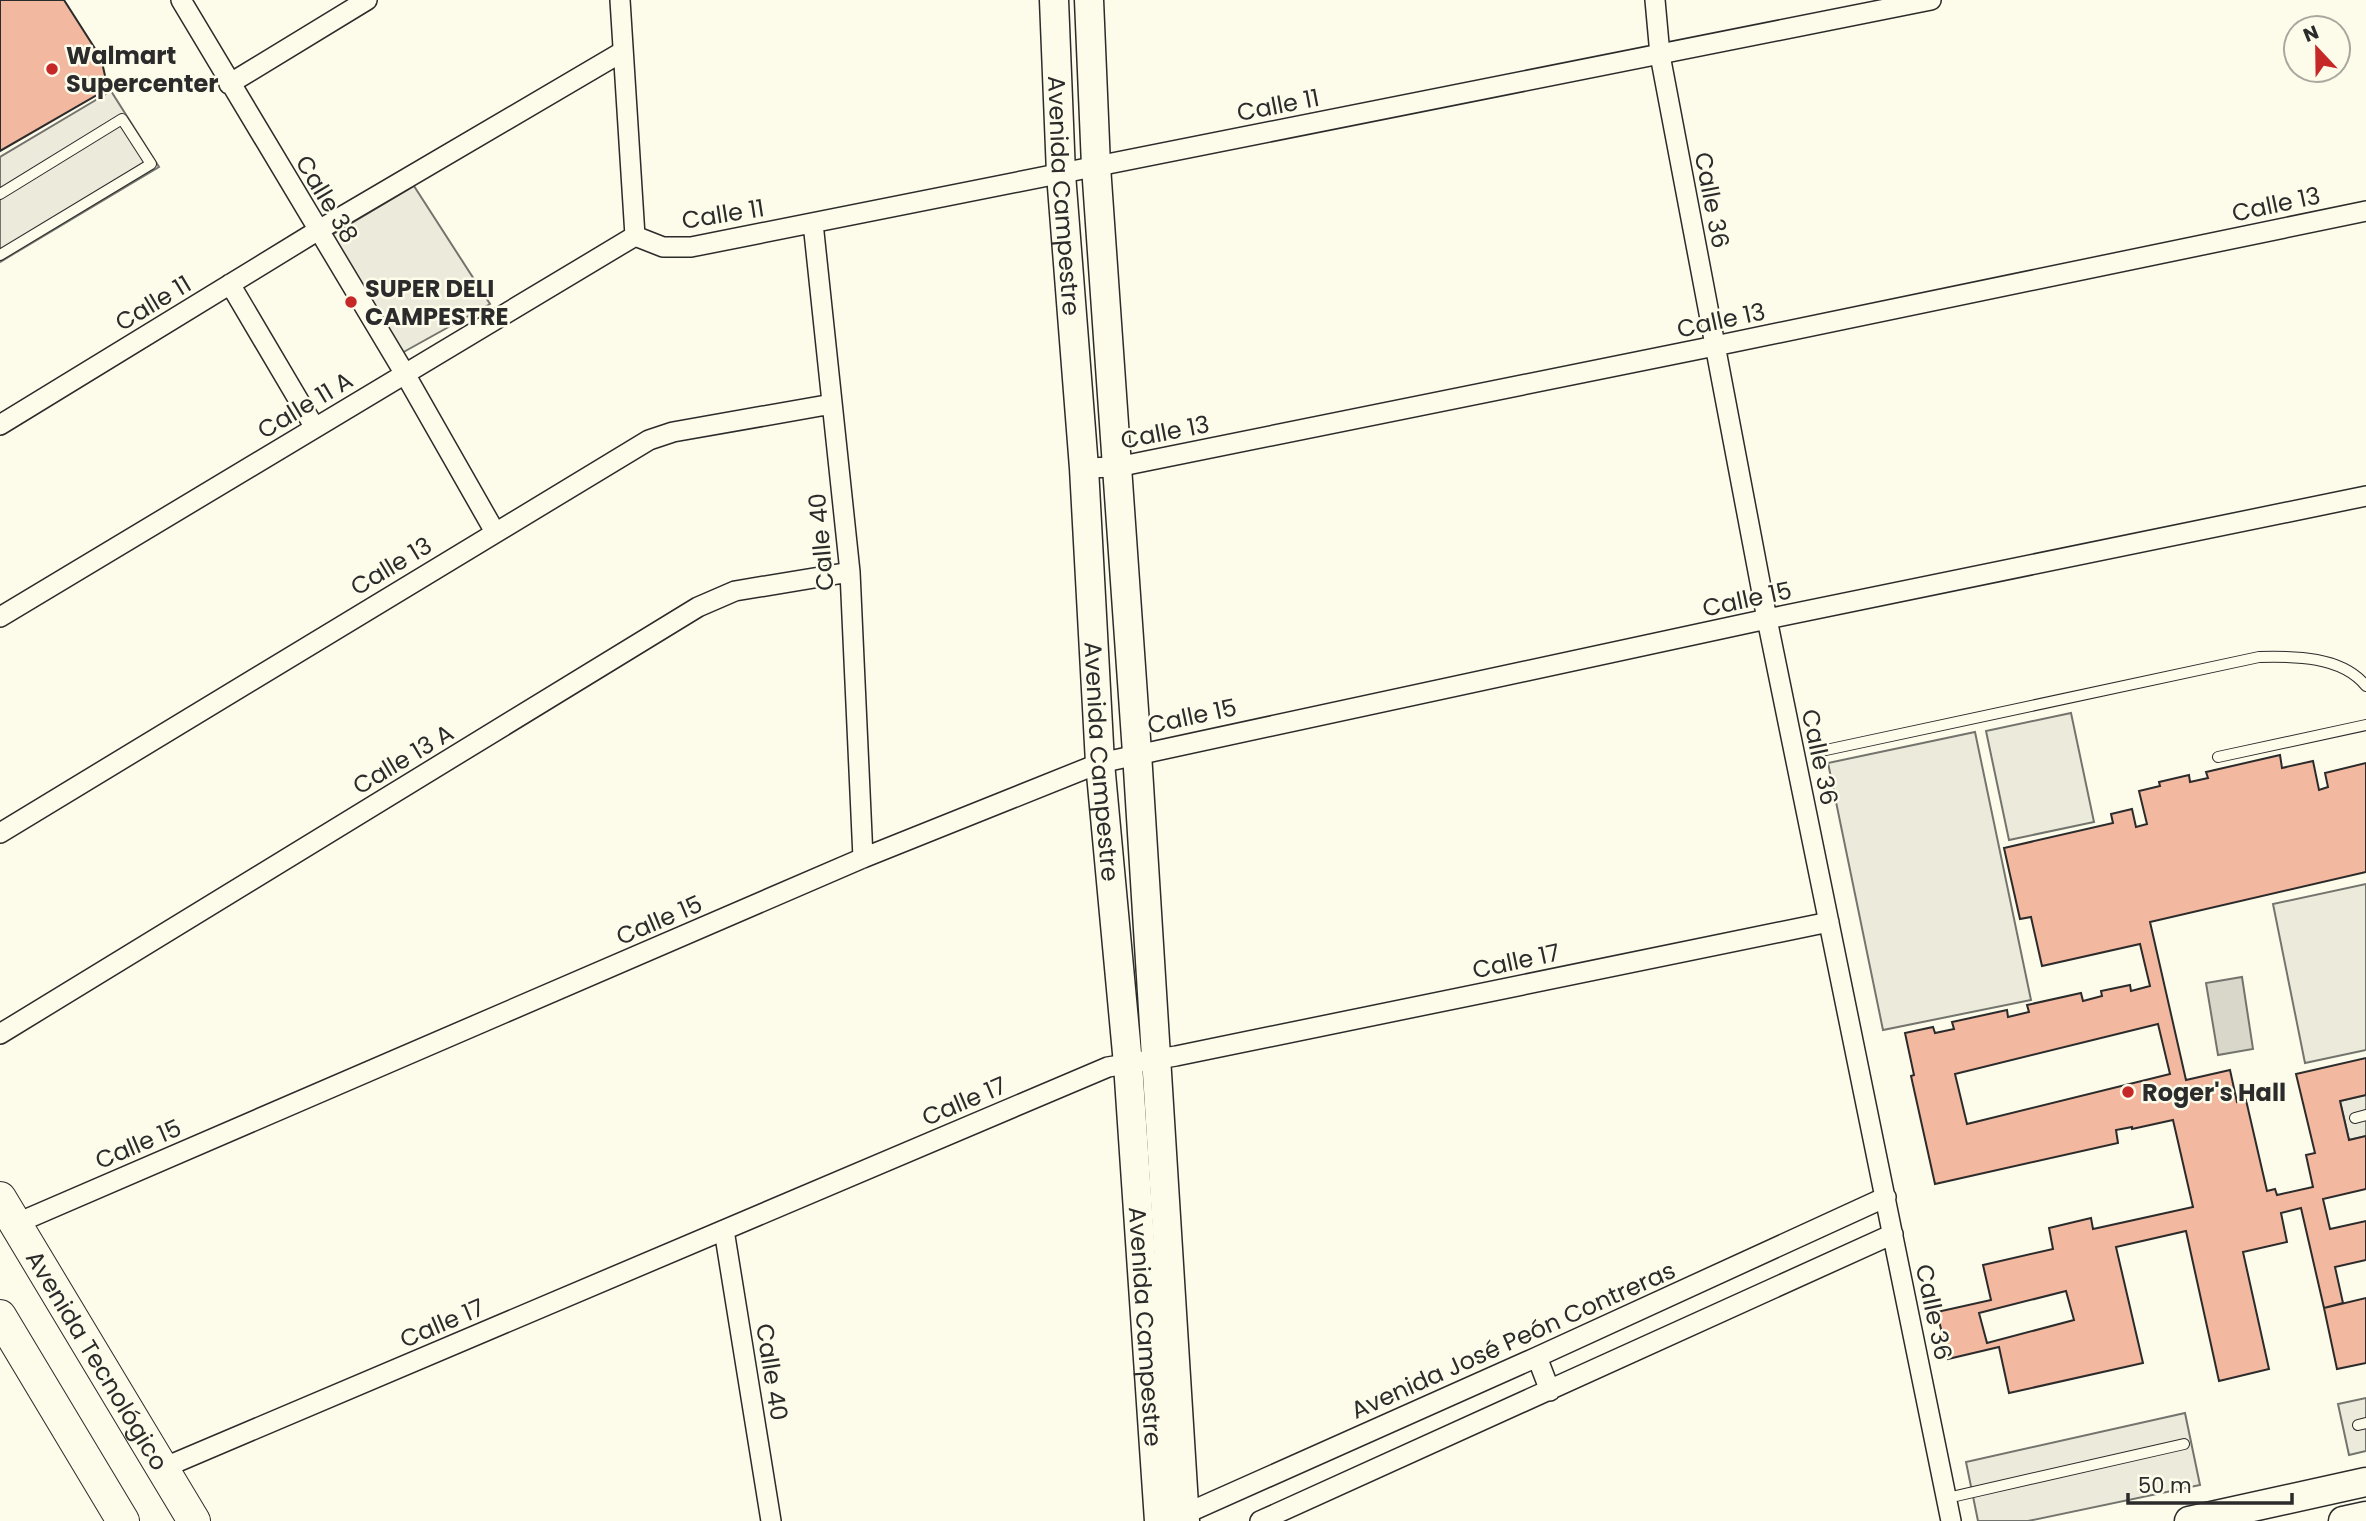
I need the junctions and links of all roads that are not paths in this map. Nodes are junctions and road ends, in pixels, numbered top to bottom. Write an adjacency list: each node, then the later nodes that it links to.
1 (181, 0): 10 (street, Calle 38)
2 (367, 0): 10 (street)
3 (620, 0): 8 (street)
4 (1054, 0): 12 (street, Avenida Campestre)
5 (1089, 0): 11 (street, Avenida Campestre)
6 (1655, 0): 9 (street, Calle 36)
7 (1931, 0): 9 (street, Calle 11)
8 (622, 52): 16 (street, Calle 11); 17 (street)
9 (1660, 55): 11 (street, Calle 11); 20 (street, Calle 36)
10 (229, 84): 16 (street, Calle 38)
11 (1096, 166): 12 (street, Calle 11); 25 (street, Avenida Campestre)
12 (1061, 174): 15 (street, Calle 11); 26 (street, Avenida Campestre)
13 (0, 194): 18 (lane)
14 (2366, 211): 20 (street, Calle 13)
15 (813, 223): 17 (street, Calle 11); 22 (street, Calle 40)
16 (317, 231): 19 (street, Calle 11); 21 (street, Calle 38)
17 (635, 236): 21 (street, Calle 11 A)
18 (0, 254)
19 (230, 284): 23 (street, Calle 11); 24 (street)
20 (1715, 346): 25 (street, Calle 13); 31 (street, Calle 36)
21 (405, 374): 24 (street, Calle 11 A); 28 (street, Calle 38)
22 (832, 404): 28 (street, Calle 13); 29 (street, Calle 40)
23 (0, 425)
24 (315, 428): 30 (street, Calle 11 A)
25 (1117, 467): 26 (street, Calle 13); 35 (street, Avenida Campestre)
26 (1084, 468): 37 (street, Avenida Campestre)
27 (2366, 496): 31 (street, Calle 15)
28 (495, 532): 38 (street, Calle 13)
29 (850, 572): 39 (street, Calle 40); 41 (street, Calle 13 A)
30 (0, 617)
31 (1767, 619): 35 (street, Calle 15); 40 (street, Calle 36)
32 (2366, 685): 34 (lane)
33 (2366, 725): 36 (lane)
34 (1826, 750)
35 (1137, 753): 37 (street, Calle 15); 42 (street, Avenida Campestre)
36 (2218, 757)
37 (1100, 763): 39 (street, Calle 15); 43 (street, Avenida Campestre)
38 (0, 833)
39 (863, 858): 47 (street, Calle 15)
40 (1829, 922): 42 (street, Calle 17); 46 (street, Calle 36)
41 (0, 1034)
42 (1156, 1059): 43 (street, Calle 17); 58 (street, Avenida Campestre)
43 (1128, 1064): 48 (street, Calle 17); 58 (street, Avenida Campestre)
44 (2366, 1115): 45 (lane)
45 (2355, 1118)
46 (1886, 1197): 49 (street, Calle 36); 51 (street, Avenida José Peón Contreras)
47 (8, 1211): 54 (main road, Avenida Tecnológico)
48 (724, 1230): 54 (street, Calle 17); 61 (street, Calle 40)
49 (1893, 1234): 52 (street); 56 (street, Calle 36)
50 (0, 1316): 59 (main road)
51 (1537, 1357): 52 (street); 58 (street, Avenida José Peón Contreras)
52 (1550, 1391): 62 (street)
53 (2184, 1444): 56 (lane)
54 (163, 1468): 60 (main road, Avenida Tecnológico)
55 (2366, 1482): 64 (street)
56 (1947, 1499): 63 (street, Calle 36)
57 (2366, 1516): 65 (street)
58 (1172, 1518)
59 (123, 1521)
60 (194, 1521)
61 (771, 1521)
62 (1260, 1521)
63 (1951, 1521)
64 (2189, 1521)
65 (2343, 1521)

